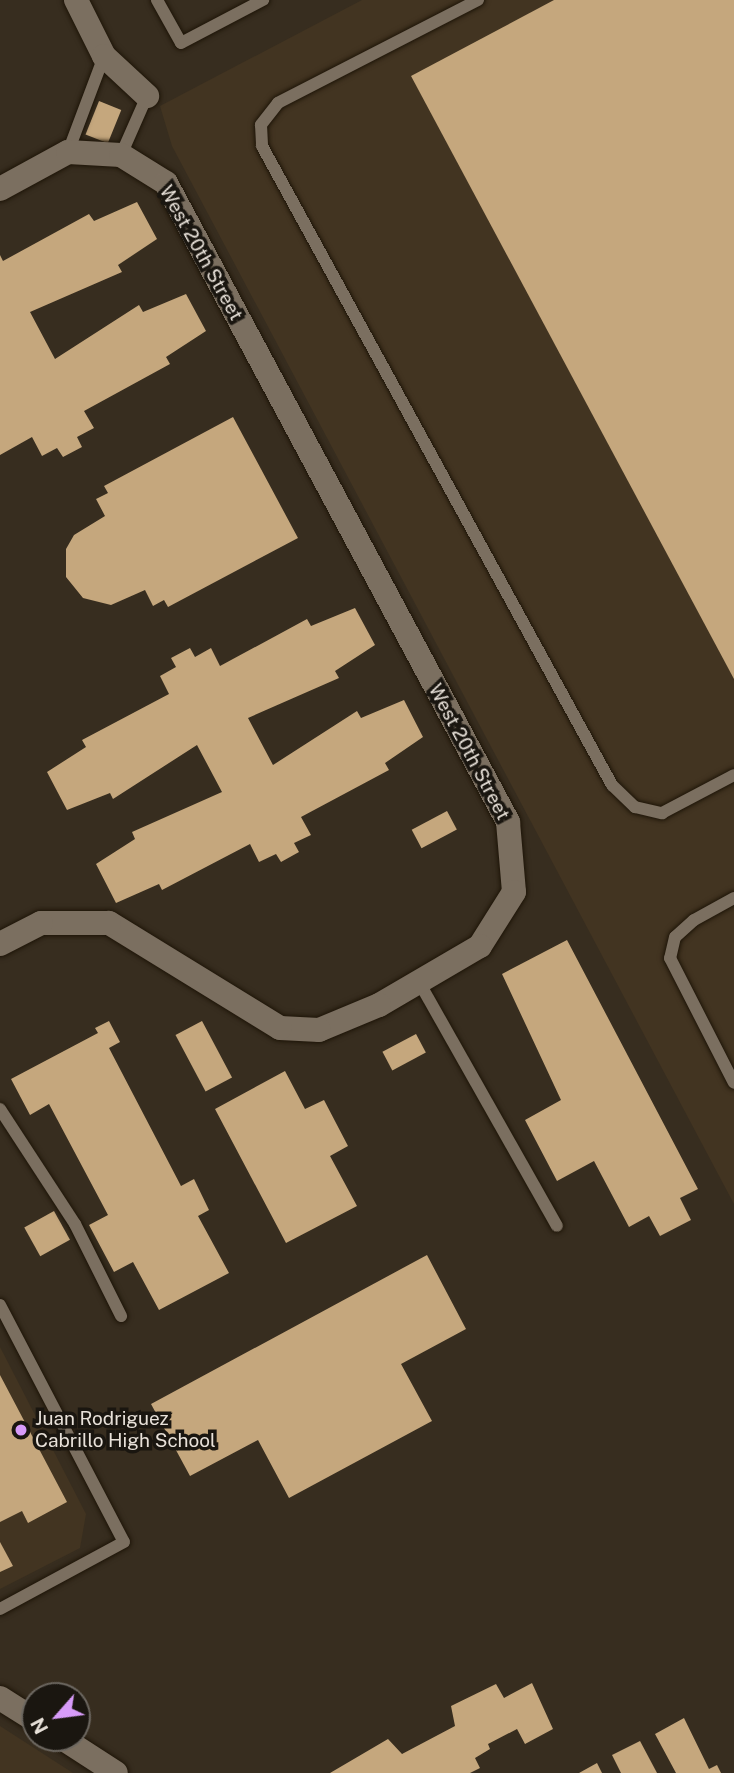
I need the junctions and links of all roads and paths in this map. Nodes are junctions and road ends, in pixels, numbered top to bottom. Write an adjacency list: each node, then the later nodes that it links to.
1 (76, 0): 5 (street)
2 (157, 0): 3 (lane)
3 (263, 0)
4 (478, 0): 10 (lane)
5 (104, 55): 6 (street); 7 (lane)
6 (147, 96): 8 (lane)
7 (68, 152): 8 (street, West 20th Street); 9 (street)
8 (121, 155): 13 (street, West 20th Street)
9 (2, 184)
10 (734, 775)
11 (734, 898): 14 (lane)
12 (0, 944): 13 (street, West 20th Street)
13 (419, 982): 16 (lane)
14 (734, 1083)
15 (0, 1109): 18 (lane)
16 (557, 1226)
17 (0, 1305): 19 (lane)
18 (121, 1316)
19 (0, 1609)
20 (0, 1698): 21 (street)
21 (21, 1711)
22 (84, 1752): 23 (street)
23 (116, 1773)

